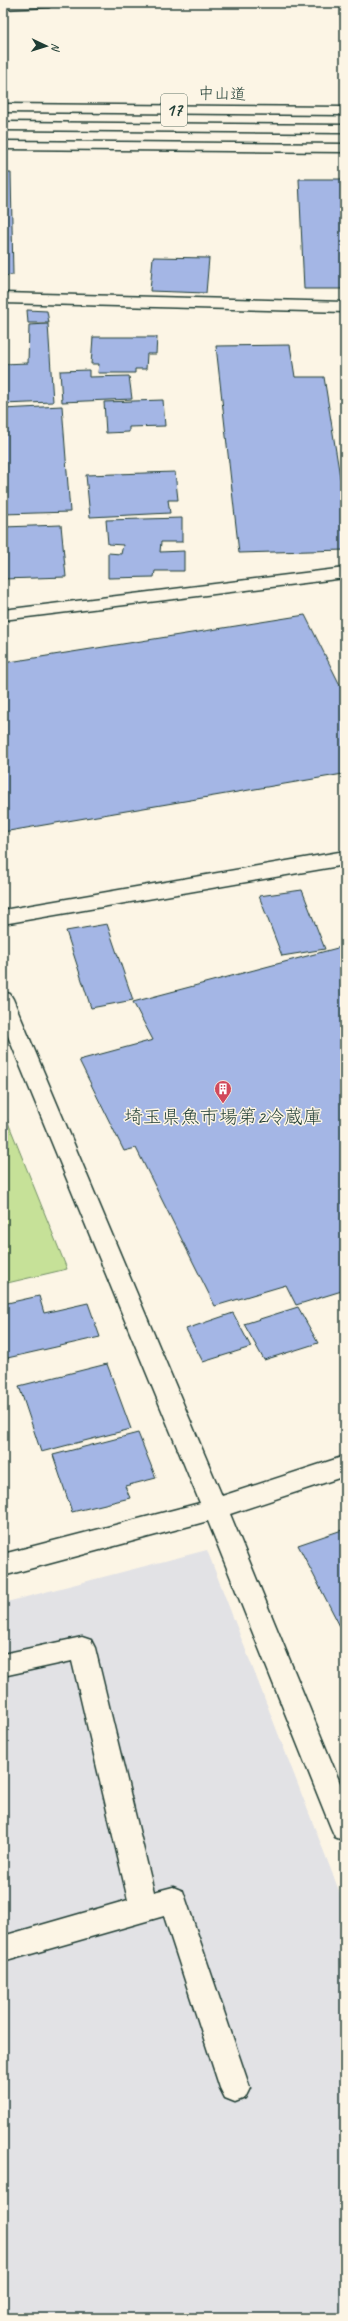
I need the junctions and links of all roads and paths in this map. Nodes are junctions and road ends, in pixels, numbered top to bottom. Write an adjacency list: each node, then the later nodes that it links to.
1 (49, 3): 2 (main road)
2 (3, 5)
3 (3, 108): 4 (main road, 中山道 / 17)
4 (290, 111): 5 (main road, 中山道 / 17); 6 (main road)
5 (345, 111)
6 (3, 123)
7 (3, 126): 8 (main road, 17)
8 (345, 129)
9 (3, 146): 10 (main road, 17)
10 (345, 148)
11 (3, 298): 12 (main road)
12 (345, 307)
13 (345, 573): 14 (main road)
14 (3, 615)
15 (345, 858): 16 (main road)
16 (3, 917)
17 (3, 999): 19 (main road)
18 (345, 1466): 19 (main road)
19 (215, 1509): 20 (main road); 22 (main road)
20 (3, 1565)
21 (3, 1665): 23 (main road)
22 (345, 1828)
23 (144, 1907): 24 (main road); 25 (main road)
24 (3, 1949)
25 (235, 2088)

